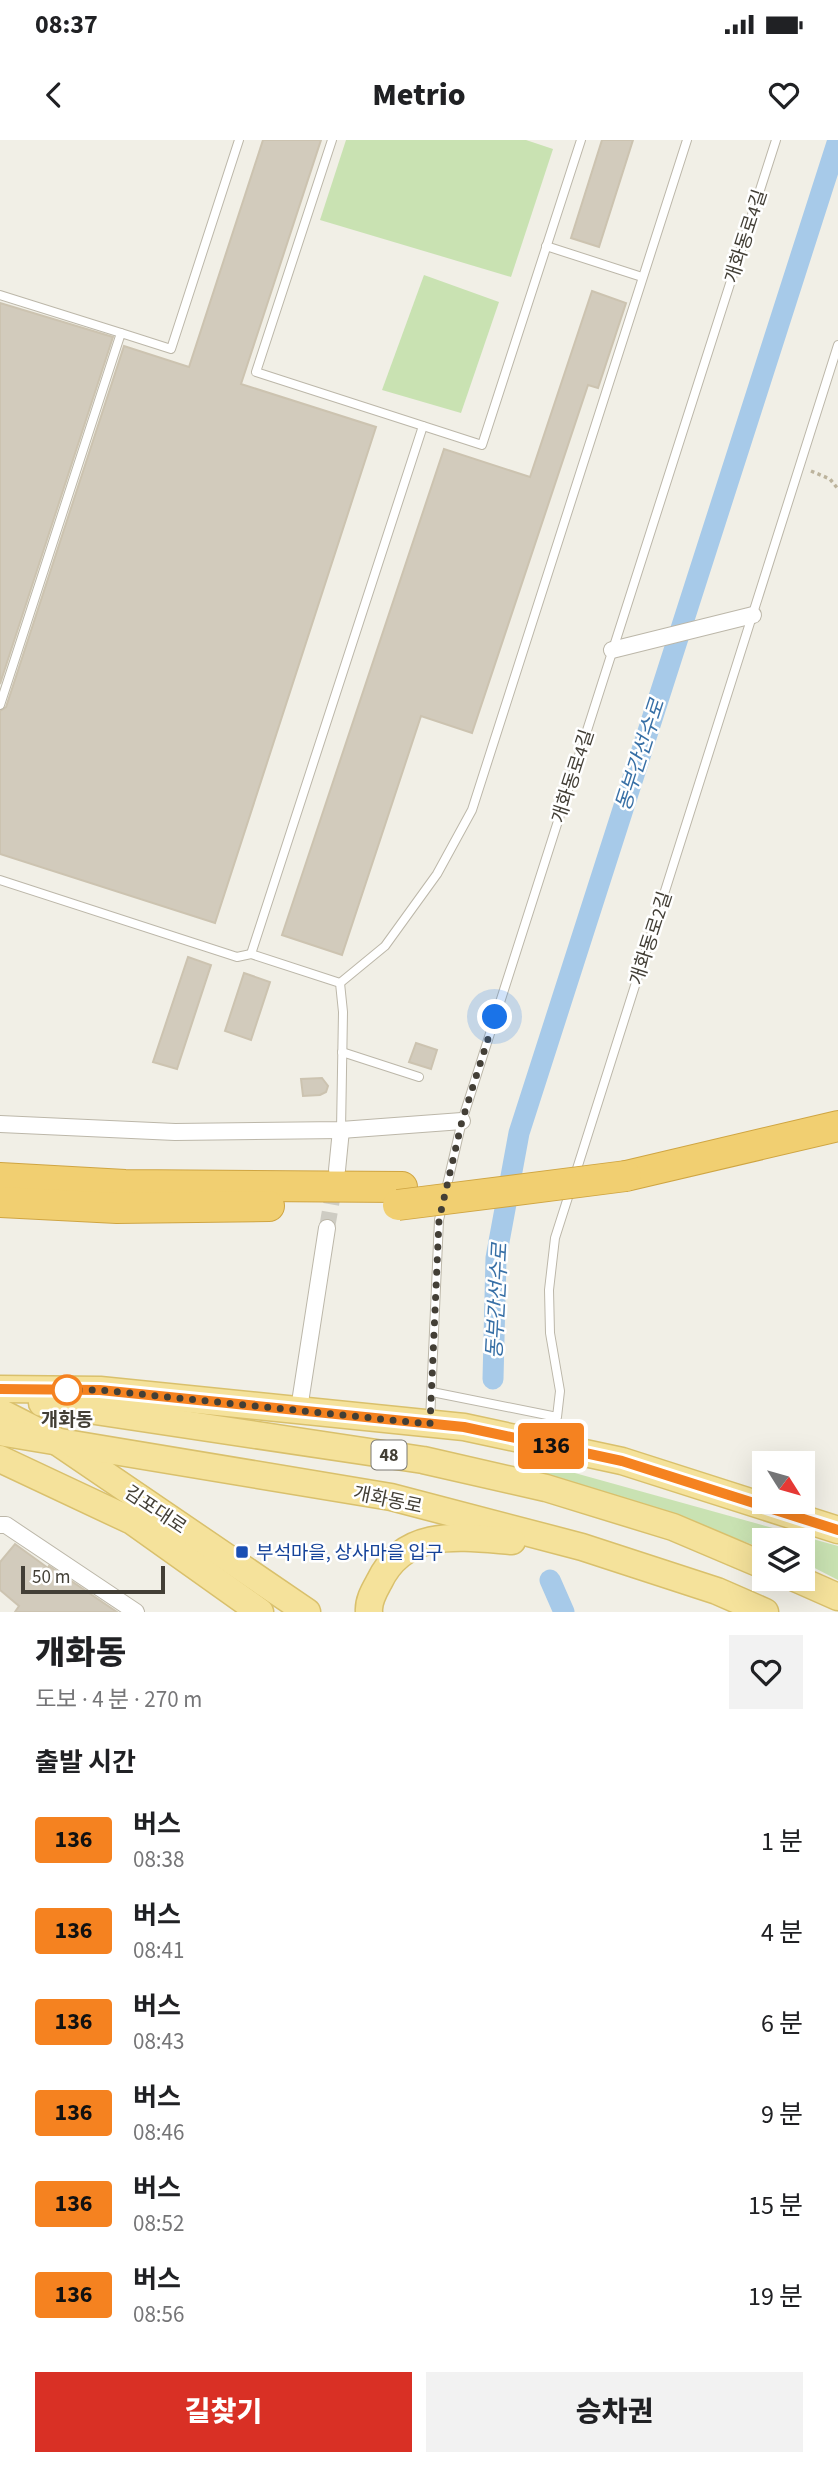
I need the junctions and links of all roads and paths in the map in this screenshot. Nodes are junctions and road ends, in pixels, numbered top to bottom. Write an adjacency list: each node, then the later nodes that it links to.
1 (239, 140): 9 (lane)
2 (332, 140): 11 (lane)
3 (581, 140): 6 (lane)
4 (687, 140): 7 (lane)
5 (776, 140): 15 (lane, 개화동로4길)
6 (547, 246): 7 (lane); 11 (lane)
7 (642, 277): 19 (lane)
8 (0, 295): 9 (lane)
9 (121, 333): 16 (lane)
10 (838, 345): 12 (lane, 개화동로2길)
11 (423, 426): 18 (lane)
12 (800, 466): 13 (path); 14 (lane, 개화동로2길)
13 (838, 489)
14 (753, 615): 15 (street); 34 (lane, 개화동로2길)
15 (612, 650): 23 (lane, 개화동로4길)
16 (0, 705)
17 (0, 880): 18 (lane)
18 (251, 954): 19 (lane)
19 (340, 983): 20 (lane)
20 (342, 1052): 21 (lane); 26 (lane)
21 (419, 1077)
22 (838, 1111): 27 (highway)
23 (462, 1121): 26 (street); 34 (lane, 개화동로4길)
24 (0, 1125): 26 (street)
25 (838, 1126): 27 (highway)
26 (341, 1130): 28 (street)
27 (627, 1168): 30 (highway)
28 (337, 1170)
29 (0, 1178): 30 (highway)
30 (400, 1196): 31 (highway)
31 (0, 1202)
32 (327, 1228): 36 (street)
33 (0, 1389): 36 (main road)
34 (432, 1392): 38 (lane, 개화동로4길)
35 (0, 1396): 45 (main road, 48)
36 (299, 1409): 38 (main road)
37 (0, 1412): 40 (main road, 김포대로 / 48)
38 (430, 1424): 43 (main road)
39 (0, 1432): 40 (main road, 개화동로 / 48)
40 (53, 1439): 44 (main road, 개화동로 / 48); 50 (main road, 김포대로 / 48)
41 (0, 1459): 49 (main road, 김포대로)
42 (0, 1525): 48 (street)
43 (838, 1530)
44 (582, 1547): 51 (main road); 52 (main road, 개화동로 / 48)
45 (752, 1560)
46 (815, 1587): 47 (main road)
47 (838, 1597)
48 (136, 1612)
49 (260, 1612)
50 (307, 1612)
51 (369, 1612)
52 (765, 1612)

